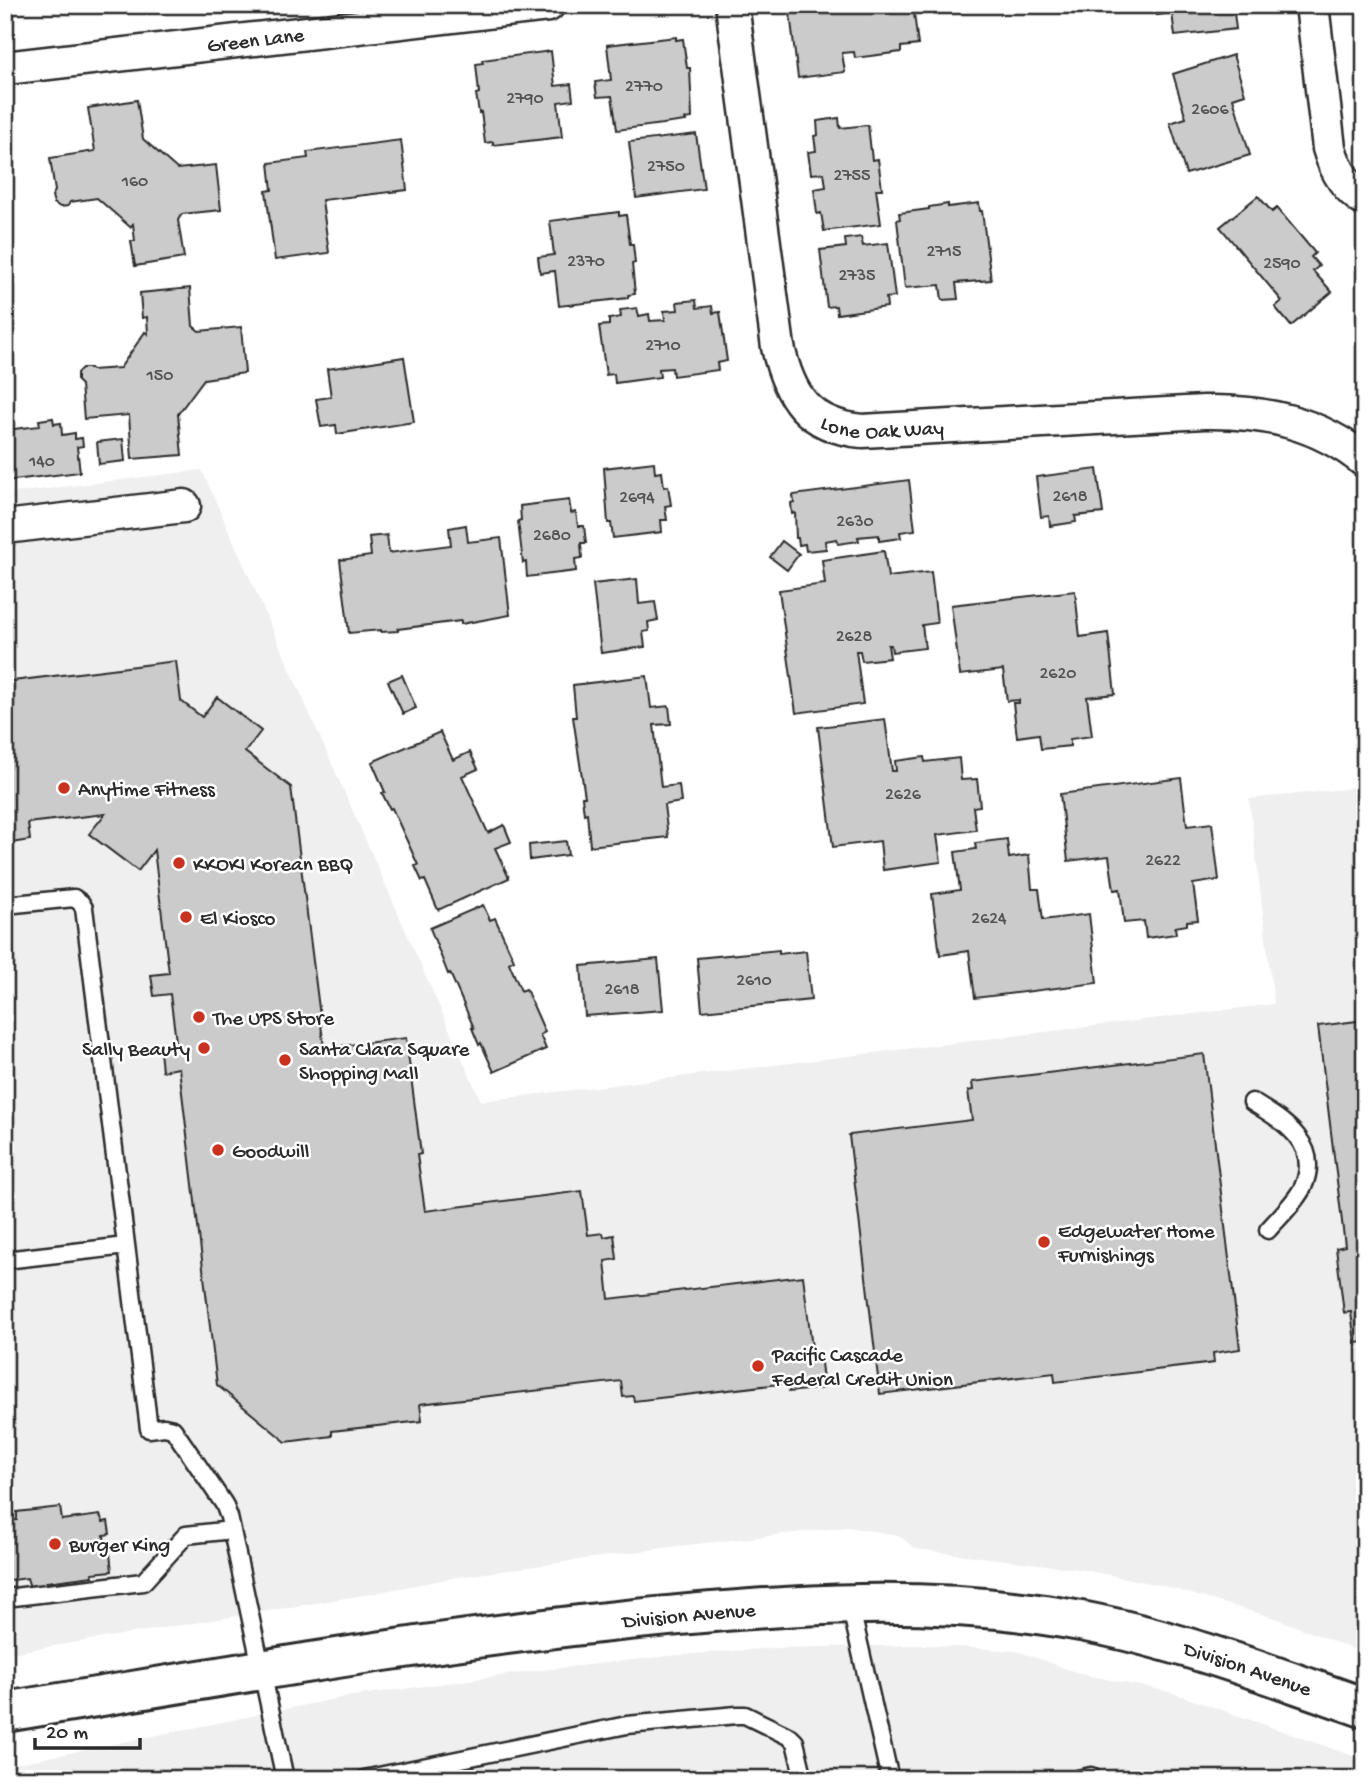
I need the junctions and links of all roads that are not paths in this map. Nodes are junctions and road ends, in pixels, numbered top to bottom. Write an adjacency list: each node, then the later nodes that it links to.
1 (548, 5): 4 (street, Green Lane)
2 (732, 5): 6 (street, Lone Oak Way)
3 (1312, 5): 5 (street)
4 (5, 68)
5 (1365, 200)
6 (1365, 461)
7 (184, 506): 8 (street)
8 (5, 527)
9 (5, 905): 12 (lane)
10 (1252, 1102): 11 (lane)
11 (1268, 1230)
12 (126, 1246): 13 (lane); 14 (lane)
13 (5, 1260)
14 (232, 1530): 15 (lane); 17 (lane)
15 (5, 1598)
16 (850, 1604): 17 (street, Division Avenue); 18 (street, Division Avenue); 23 (lane)
17 (261, 1671): 19 (street, Division Avenue); 20 (lane)
18 (1365, 1708)
19 (5, 1712)
20 (285, 1779)
21 (364, 1779): 22 (lane)
22 (804, 1779)
23 (890, 1779)
24 (1079, 1779): 25 (lane)
25 (1091, 1779)

